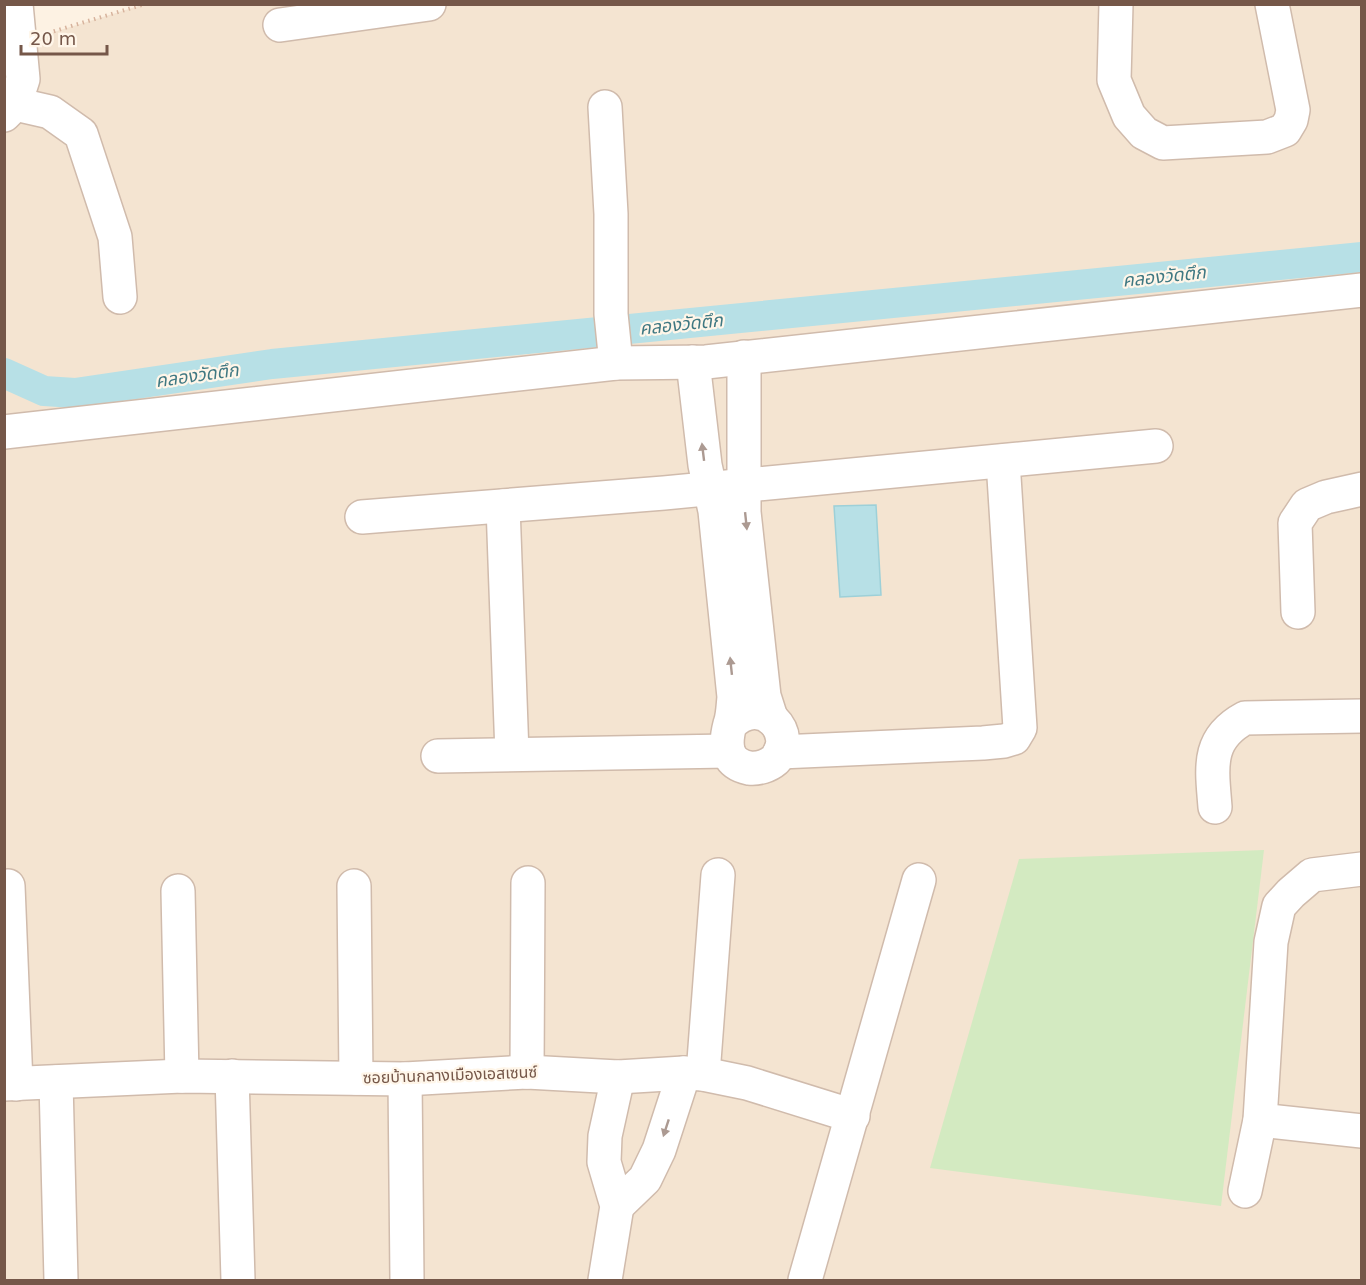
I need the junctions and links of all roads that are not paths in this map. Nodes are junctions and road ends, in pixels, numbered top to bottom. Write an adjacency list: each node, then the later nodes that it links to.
1 (16, 4): 7 (street)
2 (429, 4): 5 (street)
3 (1116, 4): 4 (street)
4 (1272, 4)
5 (280, 25)
6 (605, 107): 10 (street)
7 (10, 110): 9 (street)
8 (1362, 290): 11 (street)
9 (120, 297)
10 (613, 340): 12 (street); 13 (street)
11 (744, 357): 12 (street); 16 (street)
12 (693, 362): 17 (street, one-way to 12)
13 (4, 432)
14 (1156, 446): 15 (street)
15 (1003, 461): 16 (street); 25 (street)
16 (745, 485): 17 (street); 23 (street, one-way to 23)
17 (710, 489): 19 (street); 24 (street, one-way to 17)
18 (1362, 489): 21 (street)
19 (503, 506): 20 (street); 26 (street)
20 (362, 518)
21 (1298, 612)
22 (1362, 716): 28 (street)
23 (771, 718): 24 (street); 25 (street)
24 (729, 738): 25 (street); 26 (street)
25 (780, 752)
26 (512, 754): 27 (street)
27 (438, 756)
28 (1215, 807)
29 (1362, 869): 46 (street)
30 (718, 875): 37 (street)
31 (919, 880): 45 (street)
32 (528, 882): 36 (street)
33 (8, 886): 44 (street)
34 (354, 886): 41 (street)
35 (178, 891): 38 (street)
36 (527, 1072): 40 (street, ซอยบ้านกลางเมืองเอสเซนซ์); 42 (street, ซอยบ้านกลางเมืองเอสเซนซ์)
37 (693, 1073): 40 (street, ซอยบ้านกลางเมืองเอสเซนซ์); 45 (street, ซอยบ้านกลางเมืองเอสเซนซ์); 49 (street, one-way to 49)
38 (182, 1076): 39 (street, ซอยบ้านกลางเมืองเอสเซนซ์); 43 (street, ซอยบ้านกลางเมืองเอสเซนซ์)
39 (232, 1076): 41 (street, ซอยบ้านกลางเมืองเอสเซนซ์); 51 (street)
40 (618, 1077): 49 (street)
41 (356, 1078): 42 (street, ซอยบ้านกลางเมืองเอสเซนซ์)
42 (405, 1079): 52 (street)
43 (56, 1082): 44 (street, ซอยบ้านกลางเมืองเอสเซนซ์); 50 (street)
44 (10, 1084)
45 (853, 1116): 54 (street)
46 (1260, 1120): 47 (street); 48 (street)
47 (1362, 1131)
48 (1245, 1191)
49 (617, 1206): 53 (street)
50 (61, 1281)
51 (238, 1281)
52 (407, 1281)
53 (604, 1281)
54 (805, 1281)

